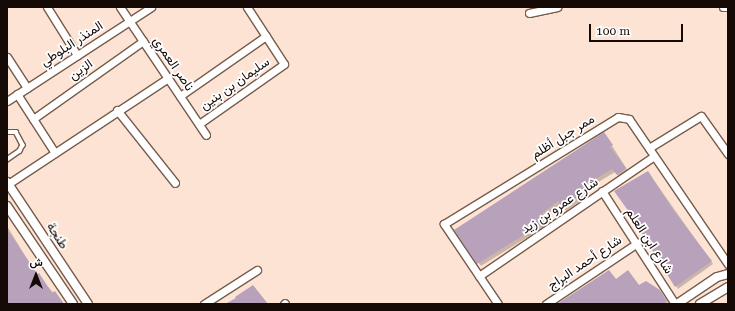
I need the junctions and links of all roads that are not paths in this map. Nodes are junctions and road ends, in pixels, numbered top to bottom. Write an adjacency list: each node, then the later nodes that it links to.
1 (47, 7): 12 (street)
2 (120, 7): 9 (street, ناصر العمري)
3 (150, 7): 9 (street, المنذر البلوطي)
4 (247, 7): 10 (street)
5 (557, 7): 8 (street)
6 (723, 7): 7 (street)
7 (728, 7)
8 (529, 13)
9 (129, 21): 11 (street, ناصر العمري); 12 (street, المنذر البلوطي)
10 (266, 36): 17 (street); 21 (street, سليمان بن بنين)
11 (143, 41): 14 (street, ناصر العمري); 20 (street, الزين)
12 (77, 55): 15 (street, المنذر البلوطي)
13 (7, 57): 15 (street)
14 (168, 78): 17 (street, ناصر العمري); 19 (street)
15 (27, 88): 16 (street, المنذر البلوطي)
16 (17, 94): 18 (street, المنذر البلوطي); 20 (street)
17 (180, 96): 21 (street, ناصر العمري)
18 (7, 102)
19 (117, 111): 25 (street); 30 (street)
20 (33, 119): 25 (street)
21 (199, 124): 23 (street, ناصر العمري)
22 (7, 132): 28 (lane)
23 (206, 135)
24 (650, 148): 26 (street); 27 (street, ممر جبل أظلم); 37 (street, ممر جبل أظلم)
25 (55, 153): 29 (street)
26 (728, 154)
27 (654, 156): 31 (street, شارع عمرو بن زيد); 34 (street, ممر جبل أظلم)
28 (7, 160)
29 (8, 183): 40 (street, طنجة)
30 (174, 183)
31 (602, 192): 33 (street, شارع ابن العلم); 37 (street, شارع عمرو بن زيد)
32 (7, 206): 39 (street, طنجة)
33 (637, 243): 43 (street, شارع أحمد البراج); 44 (street, شارع ابن العلم)
34 (727, 259)
35 (257, 270): 41 (street)
36 (728, 274): 44 (street)
37 (479, 276): 42 (street, ممر جبل أظلم)
38 (728, 287): 45 (street)
39 (73, 304)
40 (88, 304)
41 (204, 304)
42 (498, 304)
43 (546, 304)
44 (676, 304)
45 (700, 304)

